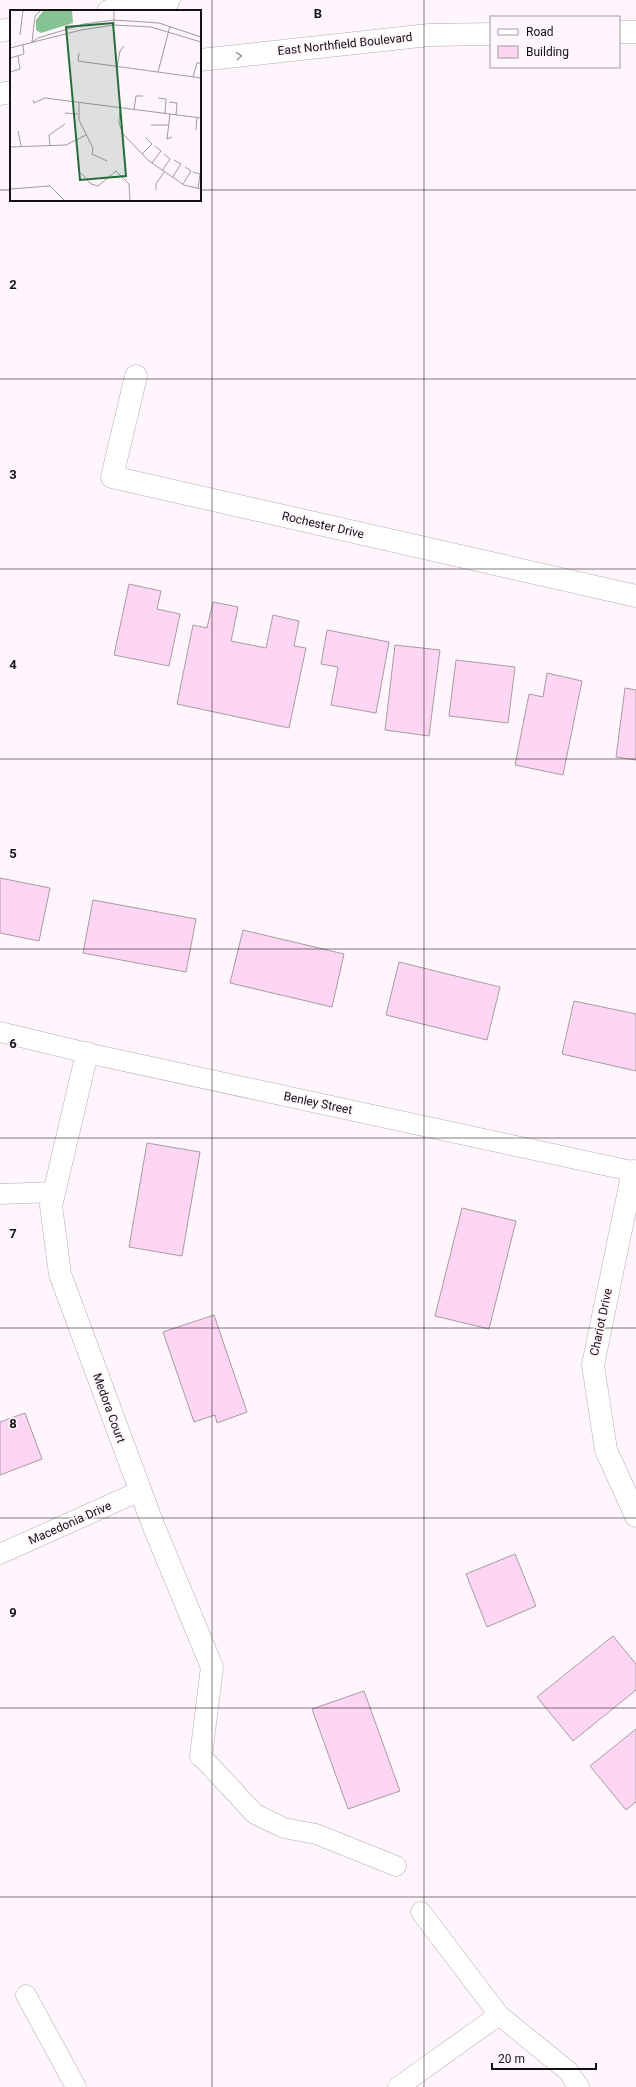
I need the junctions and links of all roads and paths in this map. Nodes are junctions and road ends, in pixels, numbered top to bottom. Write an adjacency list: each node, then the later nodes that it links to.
1 (169, 0): 2 (street)
2 (114, 10)
3 (10, 29): 4 (street)
4 (0, 31)
5 (620, 32): 6 (street)
6 (636, 32)
7 (490, 34): 8 (street, East Northfield Boulevard, one-way to 7)
8 (201, 60)
9 (10, 92): 10 (street)
10 (0, 94)
11 (136, 376): 12 (street, Rochester Drive)
12 (636, 596)
13 (0, 1032): 14 (lane, Benley Street)
14 (86, 1053): 15 (lane, Benley Street); 16 (street, Medora Court)
15 (634, 1171): 19 (street, Chariot Drive)
16 (54, 1192): 17 (lane); 18 (street, Medora Court)
17 (0, 1194)
18 (140, 1491): 20 (lane, Macedonia Drive); 21 (street, Medora Court)
19 (636, 1516)
20 (0, 1554)
21 (201, 1756): 22 (lane)
22 (396, 1866)
23 (421, 1912): 25 (lane)
24 (26, 1995): 26 (lane)
25 (499, 2015): 27 (lane); 28 (lane)
26 (76, 2087)
27 (398, 2087)
28 (579, 2087)

